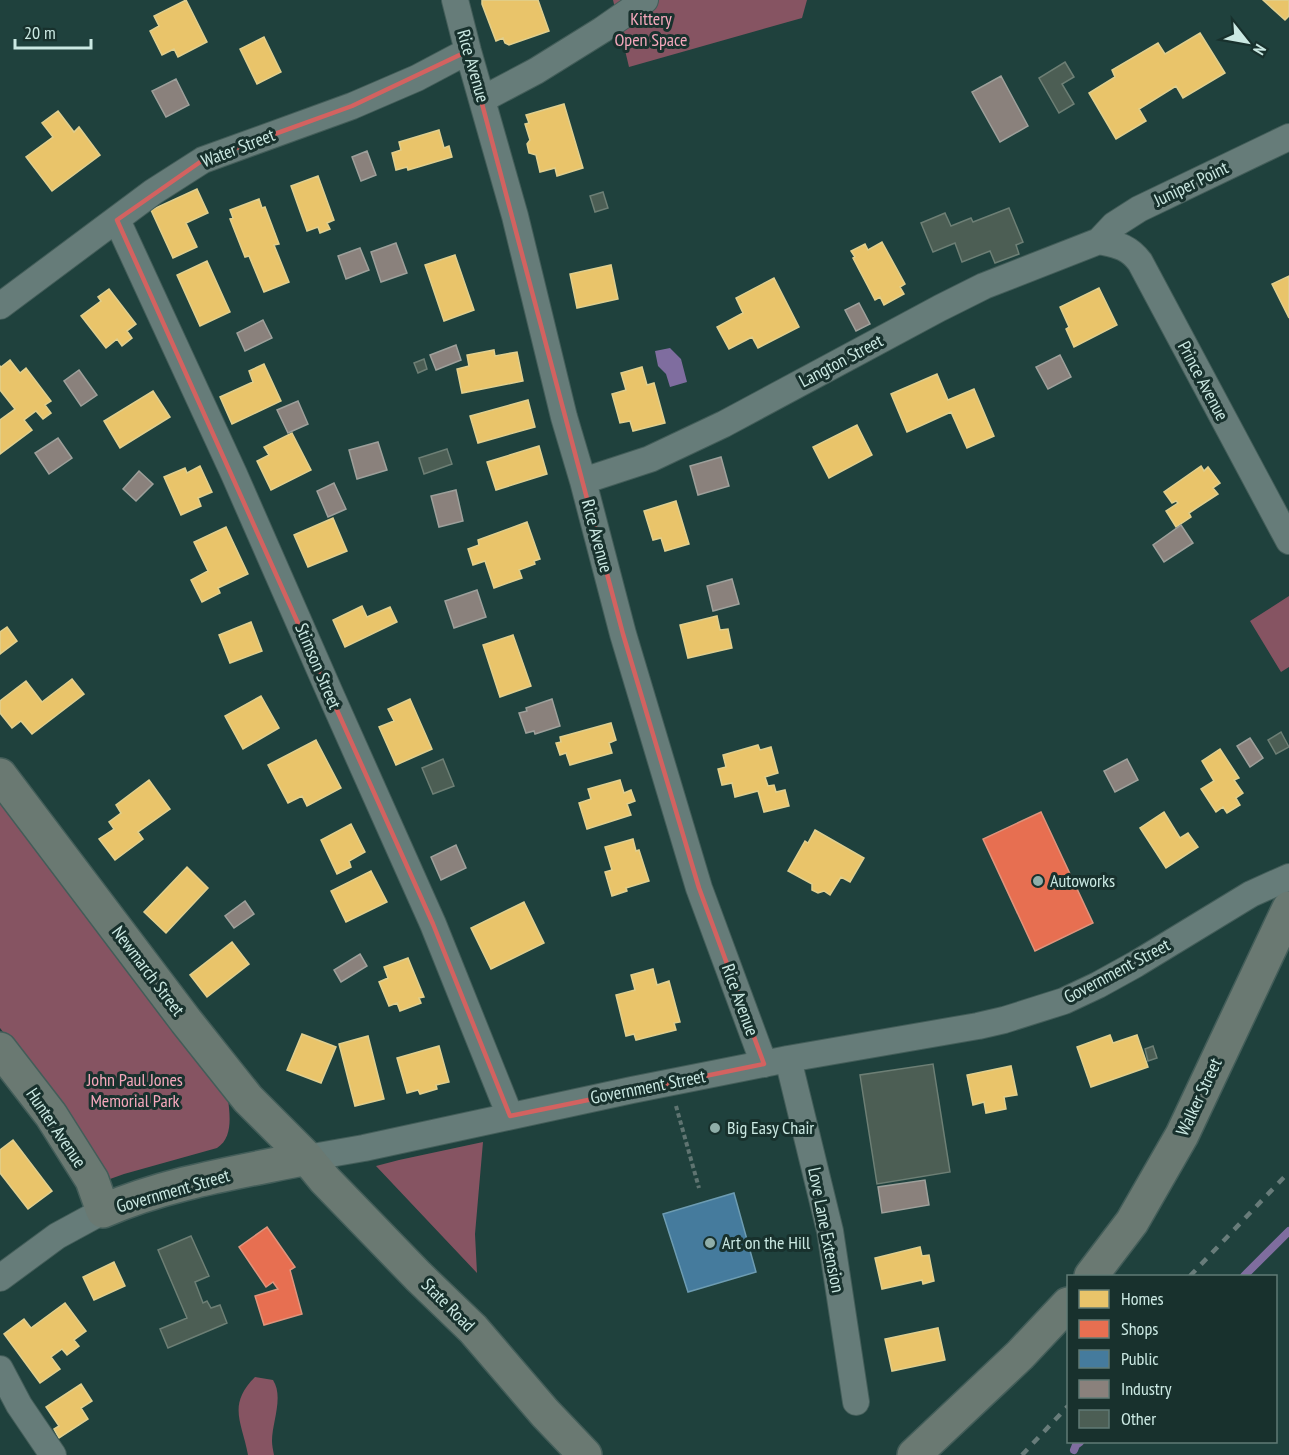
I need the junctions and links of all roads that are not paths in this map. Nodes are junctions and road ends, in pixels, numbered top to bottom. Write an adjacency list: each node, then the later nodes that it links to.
1 (455, 0): 3 (street, Rice Avenue)
2 (645, 0): 4 (street)
3 (468, 51): 4 (street, Rice Avenue); 6 (street, Water Street)
4 (483, 99): 9 (street, Rice Avenue)
5 (1289, 137): 7 (street, Juniper Point)
6 (117, 219): 8 (street, Water Street); 16 (street, Stimson Street)
7 (1099, 241): 9 (street, Langton Street); 10 (street, Prince Avenue)
8 (0, 306)
9 (583, 481): 15 (street, Rice Avenue)
10 (1289, 542)
11 (0, 775): 17 (main road, Newmarch Street)
12 (1289, 877): 15 (street, Government Street)
13 (1289, 908): 19 (main road, Walker Street)
14 (0, 1049): 18 (main road, Hunter Avenue)
15 (776, 1061): 16 (street, Government Street); 23 (street, Love Lane Extension)
16 (510, 1116): 17 (street, Government Street)
17 (307, 1158): 18 (main road, Government Street); 25 (main road, State Road)
18 (103, 1211): 20 (street, Government Street)
19 (1092, 1275)
20 (0, 1278)
21 (1067, 1305): 26 (main road)
22 (0, 1369): 24 (street)
23 (856, 1402)
24 (53, 1455)
25 (585, 1455)
26 (914, 1455)

